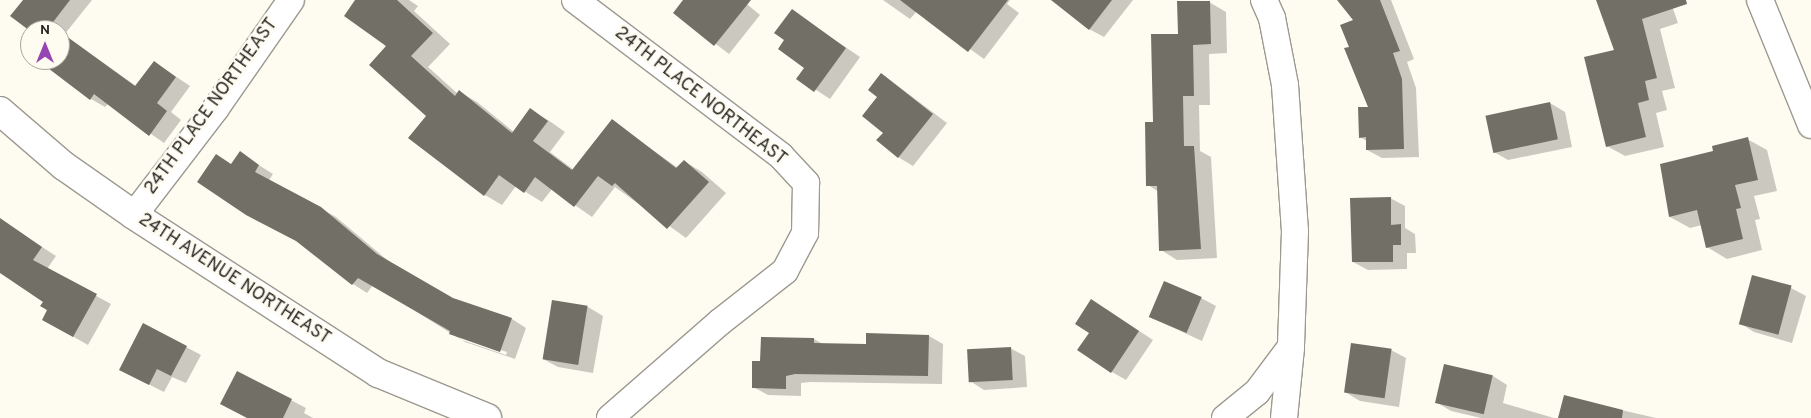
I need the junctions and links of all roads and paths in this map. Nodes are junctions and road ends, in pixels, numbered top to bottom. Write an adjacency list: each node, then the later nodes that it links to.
1 (291, 0): 7 (street, 24TH PLACE NORTHEAST)
2 (575, 0): 10 (street, 24TH PLACE NORTHEAST)
3 (1264, 0): 8 (street)
4 (1760, 0): 6 (street)
5 (0, 112): 7 (main road, 24TH AVENUE NORTHEAST)
6 (1809, 112)
7 (134, 215): 9 (main road, 24TH AVENUE NORTHEAST)
8 (1291, 348): 11 (street); 12 (street)
9 (487, 418)
10 (610, 418)
11 (1225, 418)
12 (1284, 418)

